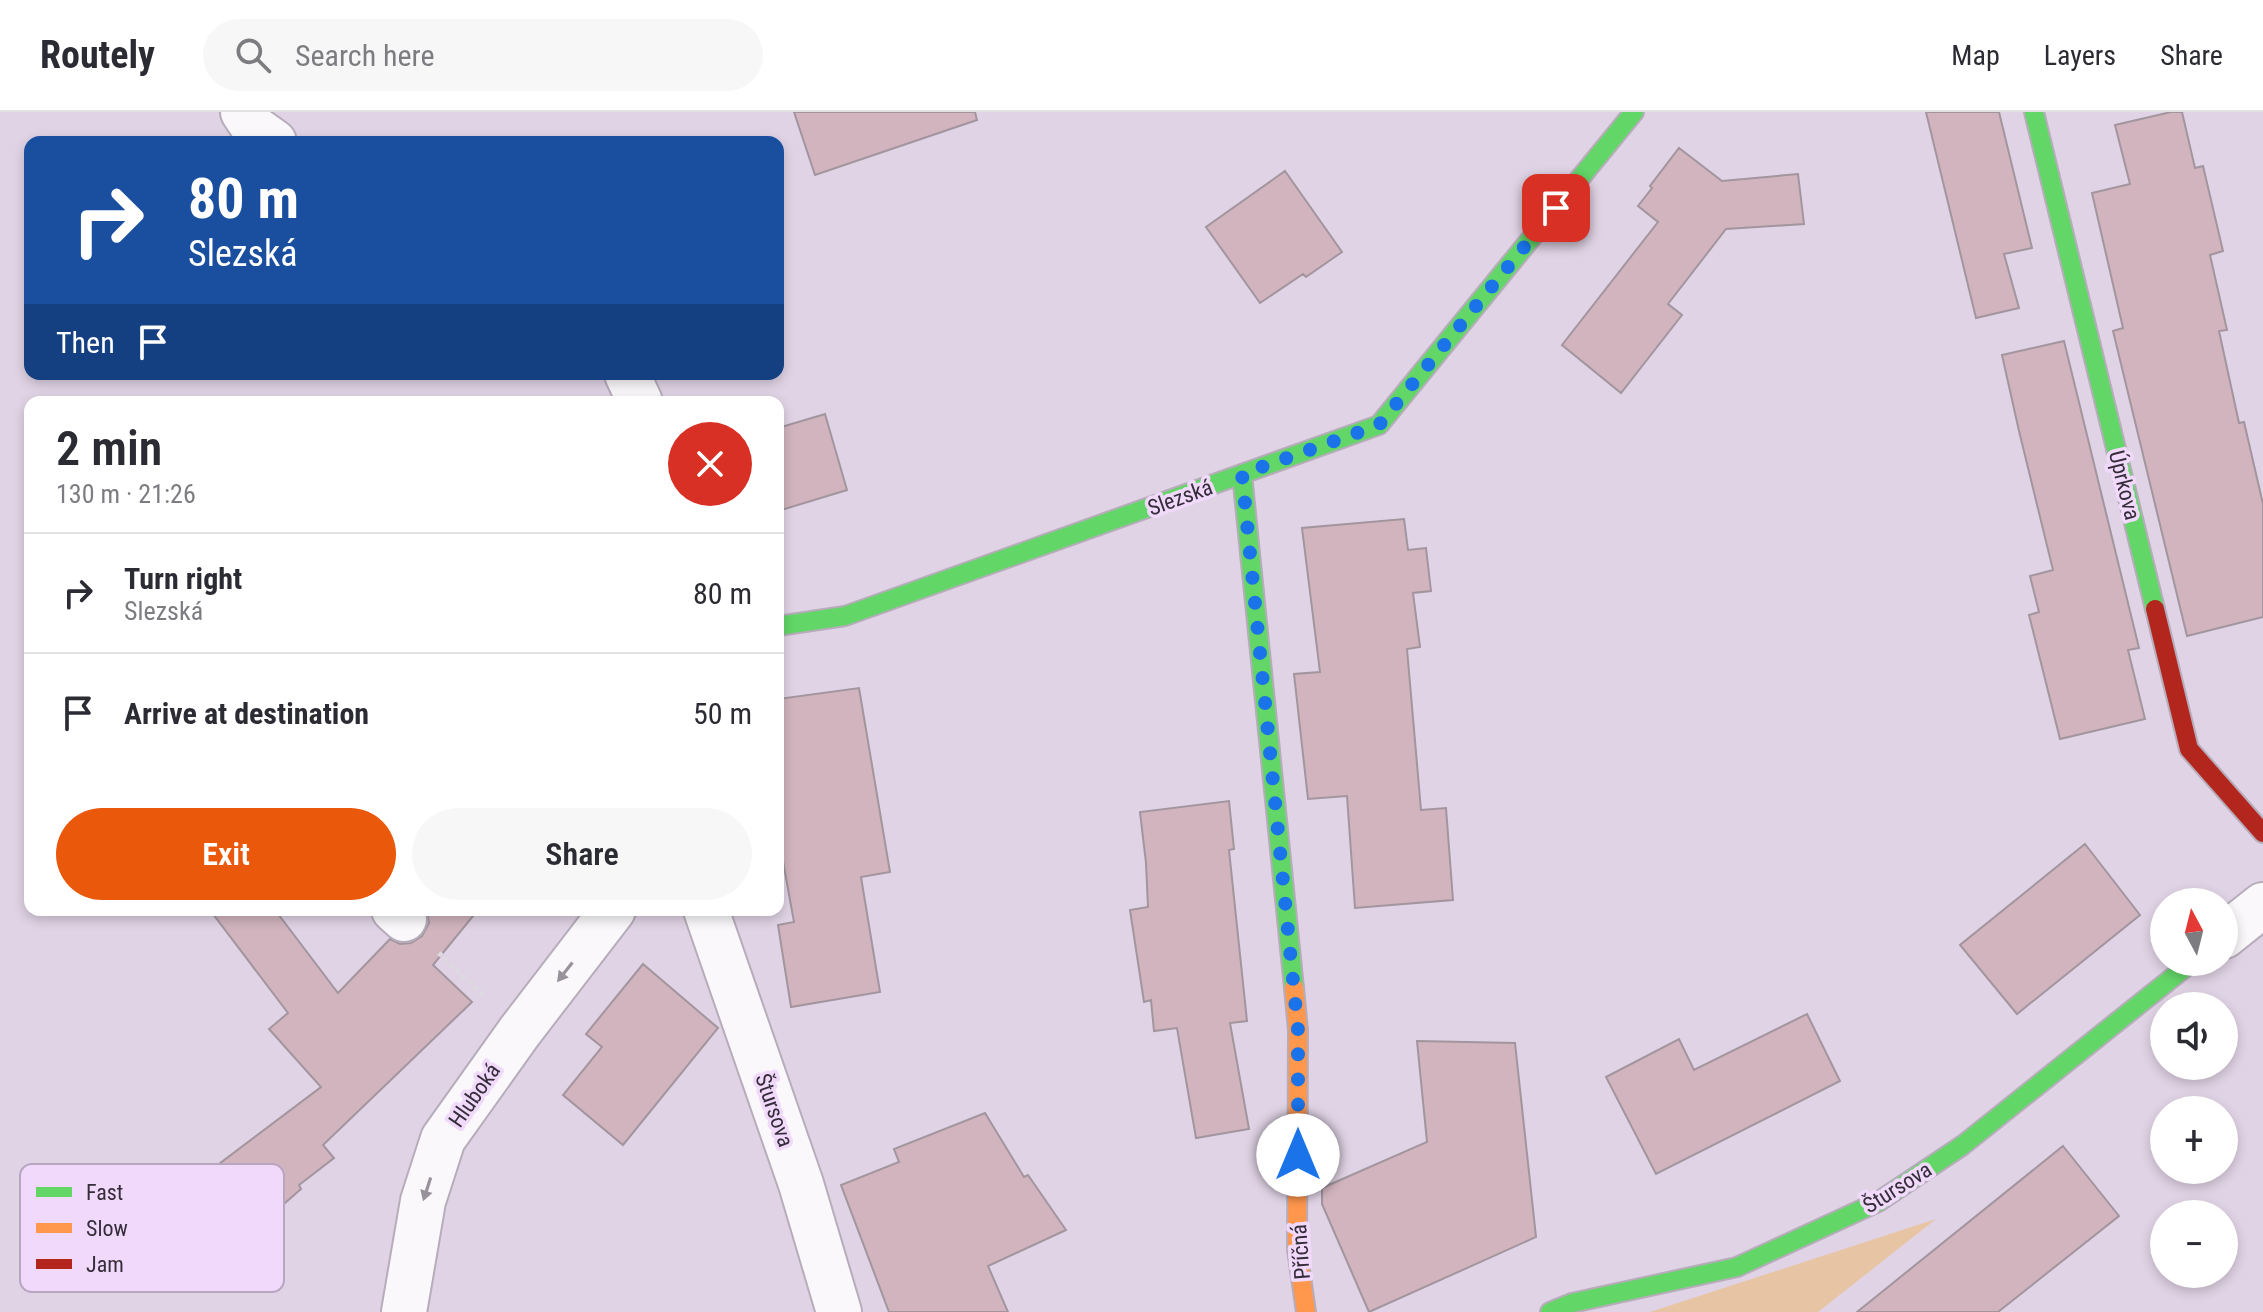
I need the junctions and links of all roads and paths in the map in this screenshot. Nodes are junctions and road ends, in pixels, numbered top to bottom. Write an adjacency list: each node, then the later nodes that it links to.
1 (243, 112): 4 (street)
2 (1634, 112): 5 (street, Slezská)
3 (2034, 112): 7 (street, Úprkova)
4 (266, 136)
5 (1242, 474): 6 (street, Slezská); 17 (street, Příčná)
6 (784, 625)
7 (2263, 833)
8 (2263, 905): 12 (street)
9 (400, 916): 14 (path)
10 (608, 916): 14 (street, Hluboká, one-way to 14)
11 (708, 916): 16 (street, Štursova)
12 (2238, 925)
13 (2174, 976): 18 (street, Štursova)
14 (520, 1031): 15 (street, Hluboká, one-way to 15)
15 (404, 1312)
16 (839, 1312)
17 (1306, 1312)
18 (1550, 1312)

